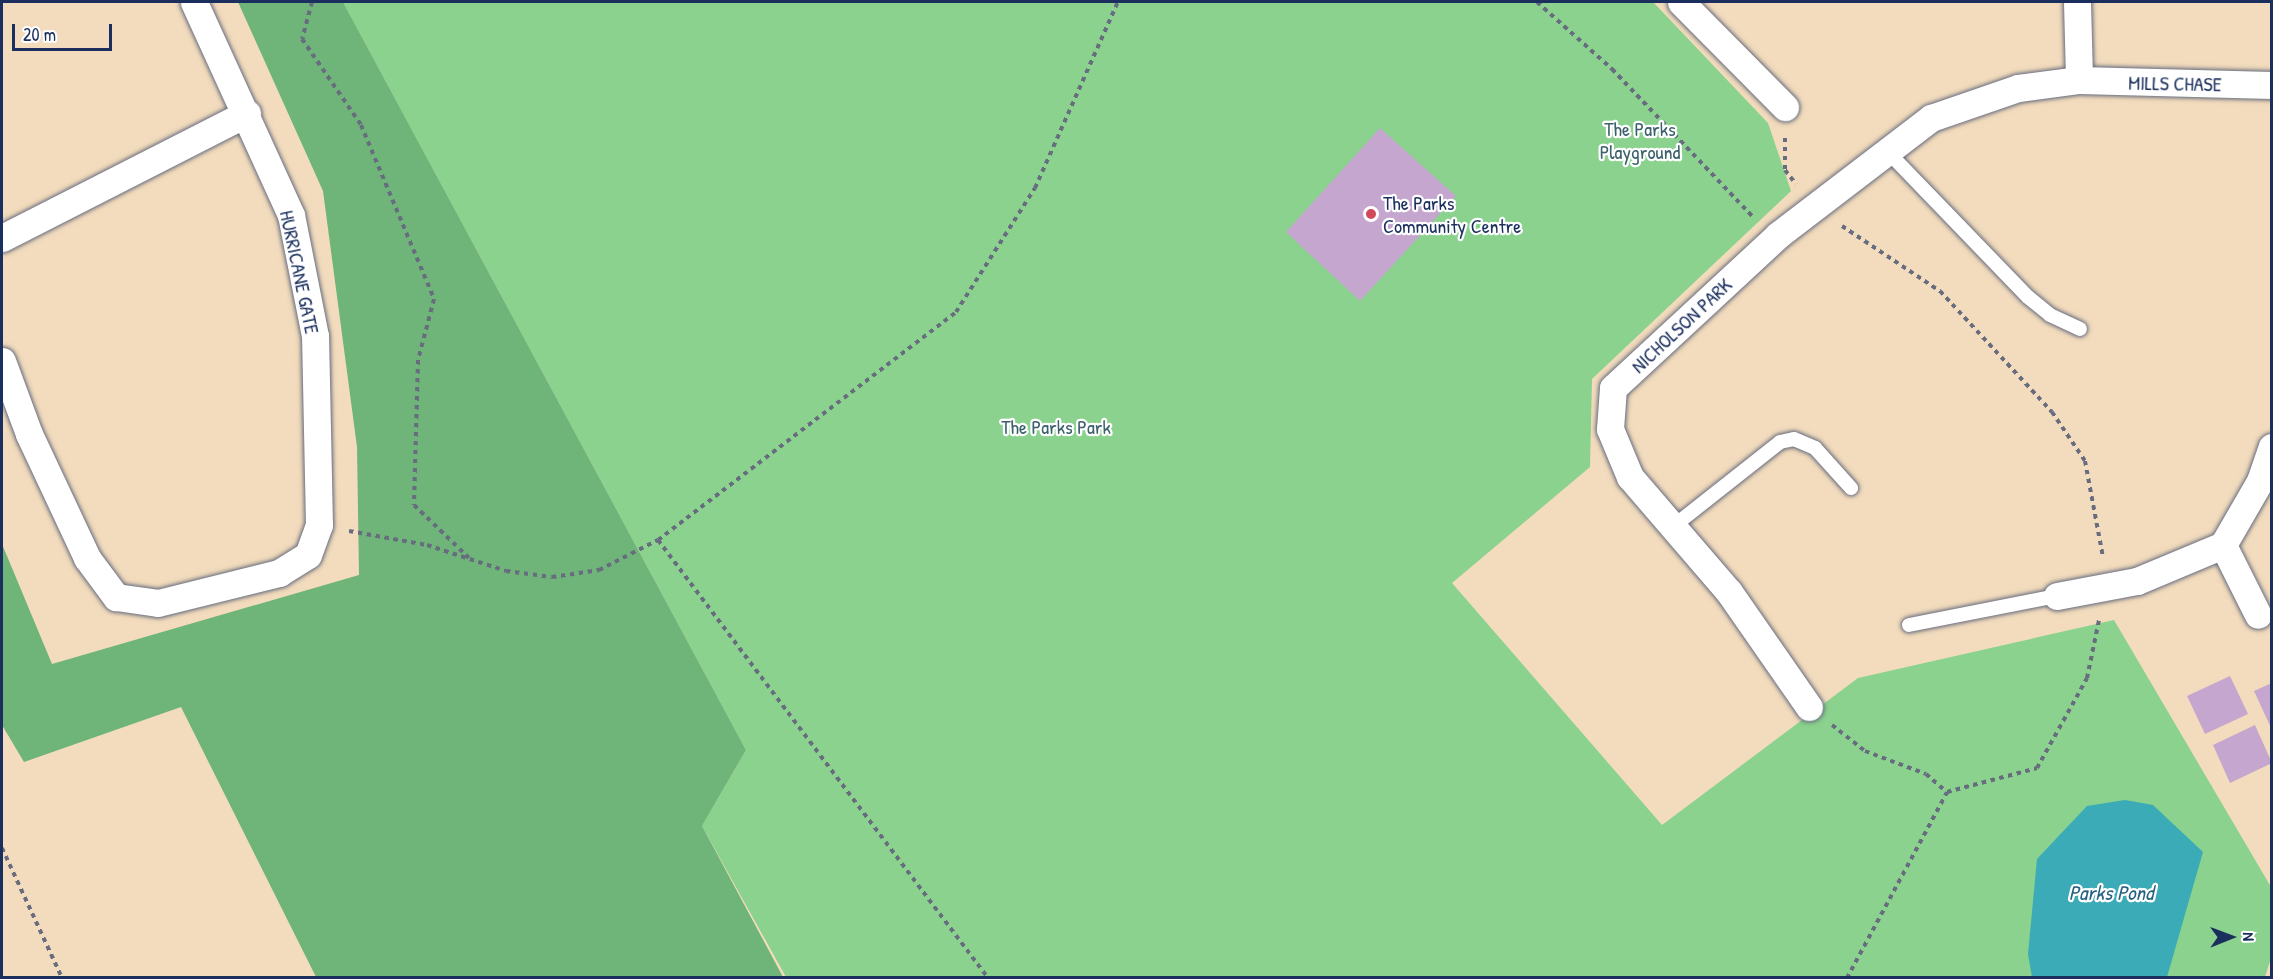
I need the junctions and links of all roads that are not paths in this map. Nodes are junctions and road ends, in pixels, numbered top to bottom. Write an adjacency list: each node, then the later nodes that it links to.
1 (194, 2): 7 (street, HURRICANE GATE)
2 (1681, 2): 6 (street)
3 (2077, 2): 4 (street)
4 (2079, 81): 5 (street, MILLS CHASE); 8 (street, NICHOLSON PARK)
5 (2271, 85)
6 (1785, 107)
7 (247, 113): 9 (street); 11 (street, HURRICANE GATE)
8 (1887, 151): 10 (lane); 14 (street, NICHOLSON PARK)
9 (2, 238)
10 (2080, 329)
11 (2, 361)
12 (2271, 447): 15 (street)
13 (1851, 488): 14 (lane)
14 (1675, 525): 19 (street, NICHOLSON PARK)
15 (2223, 545): 16 (street); 17 (street)
16 (2057, 597): 18 (lane)
17 (2258, 615)
18 (1909, 626)
19 (1809, 707)

